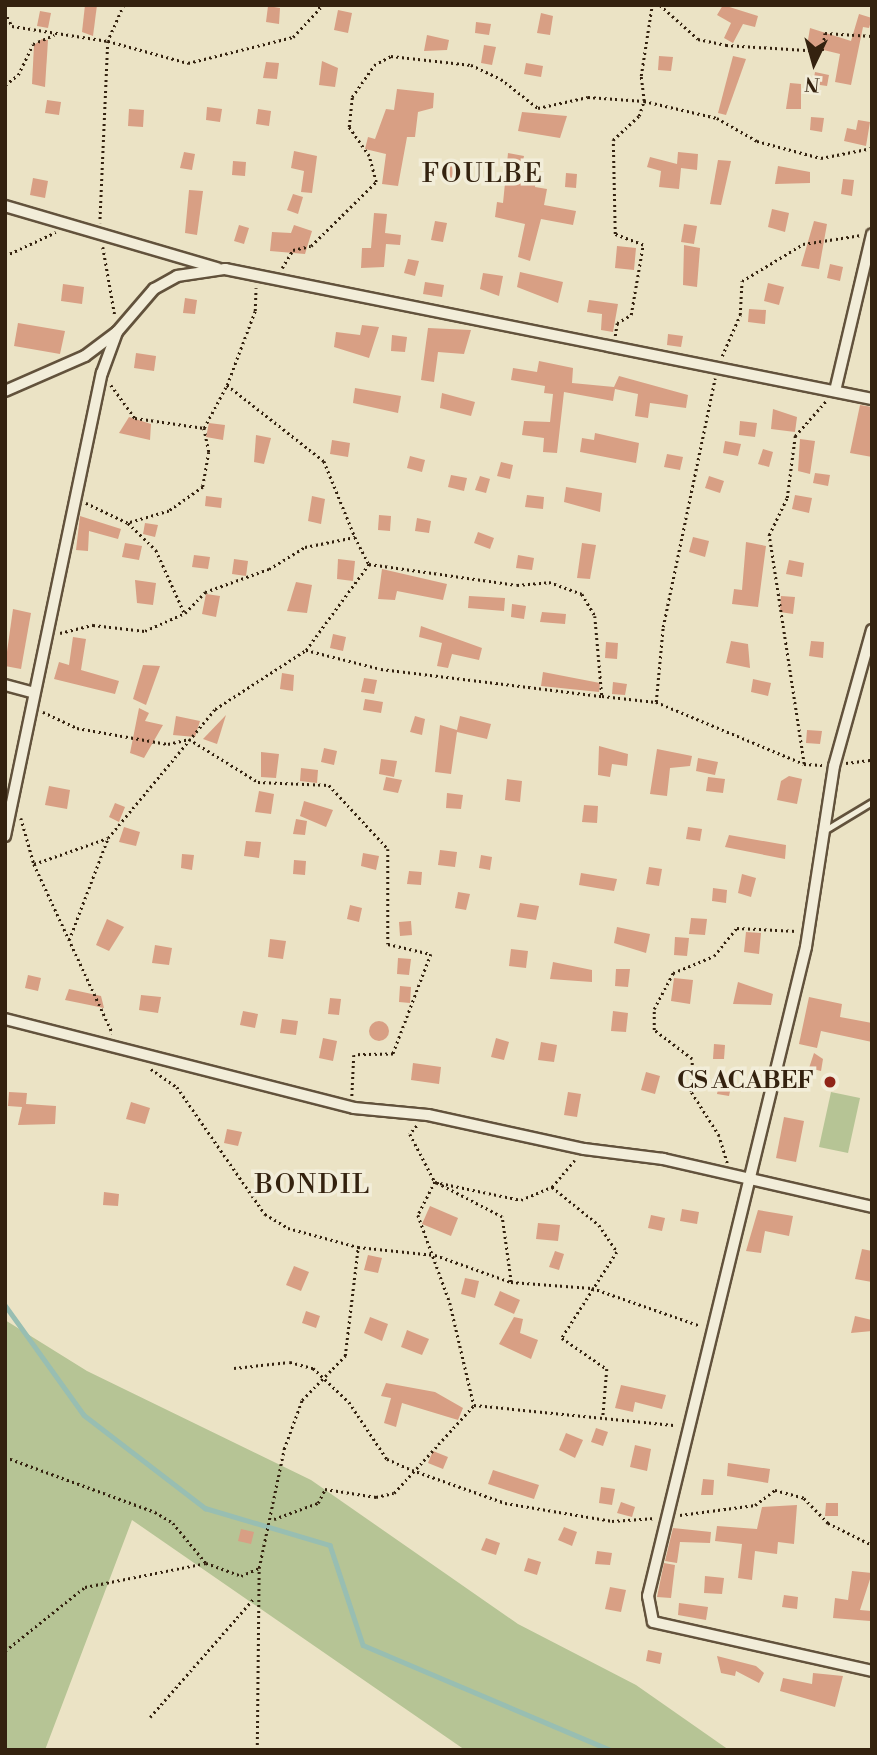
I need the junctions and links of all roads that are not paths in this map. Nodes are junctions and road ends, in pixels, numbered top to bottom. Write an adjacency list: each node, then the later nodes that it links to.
1 (5, 206): 3 (street)
2 (872, 236): 6 (street)
3 (225, 269): 4 (street); 6 (street)
4 (117, 332): 5 (street); 10 (street)
5 (5, 391)
6 (835, 391): 7 (street)
7 (872, 399)
8 (872, 630): 12 (street)
9 (5, 685): 10 (street)
10 (31, 695): 13 (street)
11 (872, 802): 12 (lane)
12 (823, 831): 15 (street)
13 (5, 836)
14 (5, 1019): 15 (street)
15 (746, 1178): 16 (street); 17 (street)
16 (872, 1207)
17 (872, 1671)

